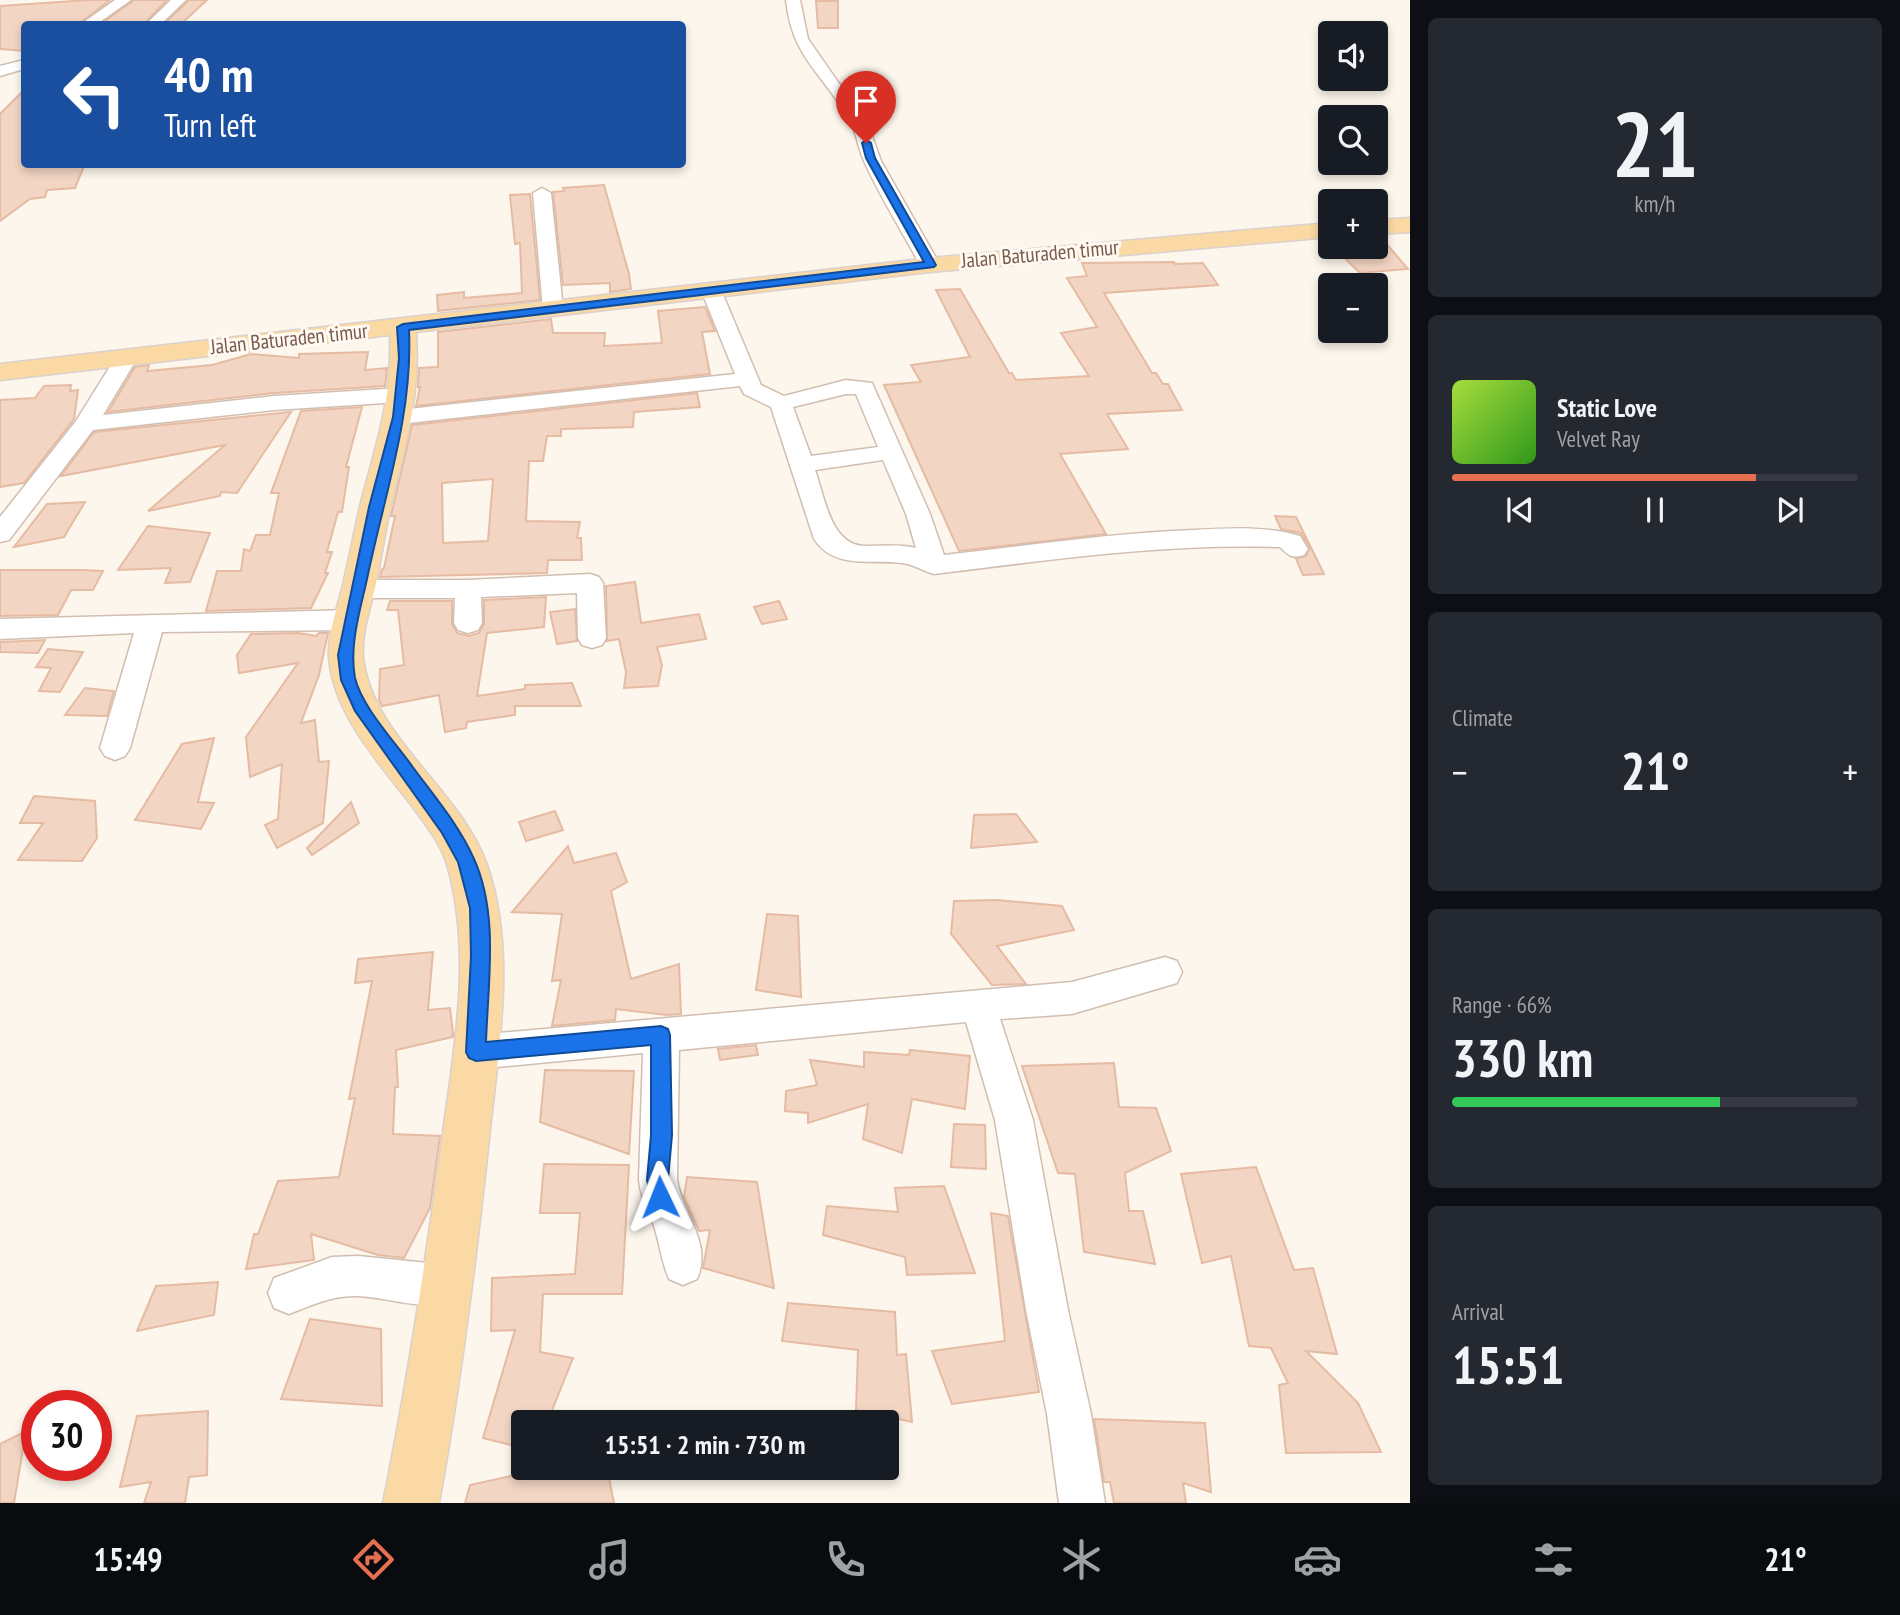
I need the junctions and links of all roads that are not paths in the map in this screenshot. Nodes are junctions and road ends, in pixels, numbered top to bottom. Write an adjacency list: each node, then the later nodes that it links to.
1 (124, 0): 4 (street)
2 (179, 0): 5 (street)
3 (793, 0): 12 (street)
4 (92, 21)
5 (156, 21)
6 (12, 68): 7 (street)
7 (0, 83)
8 (542, 193): 14 (street)
9 (1410, 225): 10 (main road)
10 (1388, 226)
11 (1318, 231): 12 (main road, Jalan Baturaden timur)
12 (930, 265): 13 (main road, Jalan Baturaden timur)
13 (711, 290): 14 (main road, Jalan Baturaden timur); 18 (street)
14 (553, 309): 15 (main road, Jalan Baturaden timur)
15 (403, 327): 16 (main road, Jalan Baturaden timur); 20 (main road)
16 (127, 356): 17 (main road, Jalan Baturaden timur); 21 (street)
17 (0, 372)
18 (747, 379): 19 (street); 20 (street)
19 (781, 403): 22 (street); 23 (street)
20 (400, 406): 21 (street); 28 (main road)
21 (86, 424): 24 (street)
22 (892, 452): 23 (street); 26 (street)
23 (803, 464): 26 (street)
24 (0, 534)
25 (1295, 549): 26 (street)
26 (934, 565)
27 (468, 589): 28 (street); 30 (street); 32 (street)
28 (355, 605): 29 (street); 37 (main road)
29 (151, 623): 31 (street); 33 (street)
30 (467, 623)
31 (0, 629)
32 (592, 638)
33 (115, 748)
34 (1165, 972): 35 (street)
35 (978, 1005): 36 (street); 42 (street)
36 (661, 1035): 37 (street); 38 (street)
37 (476, 1052): 39 (main road)
38 (683, 1265)
39 (448, 1286): 40 (street); 41 (main road)
40 (289, 1293)
41 (411, 1503)
42 (1082, 1503)

